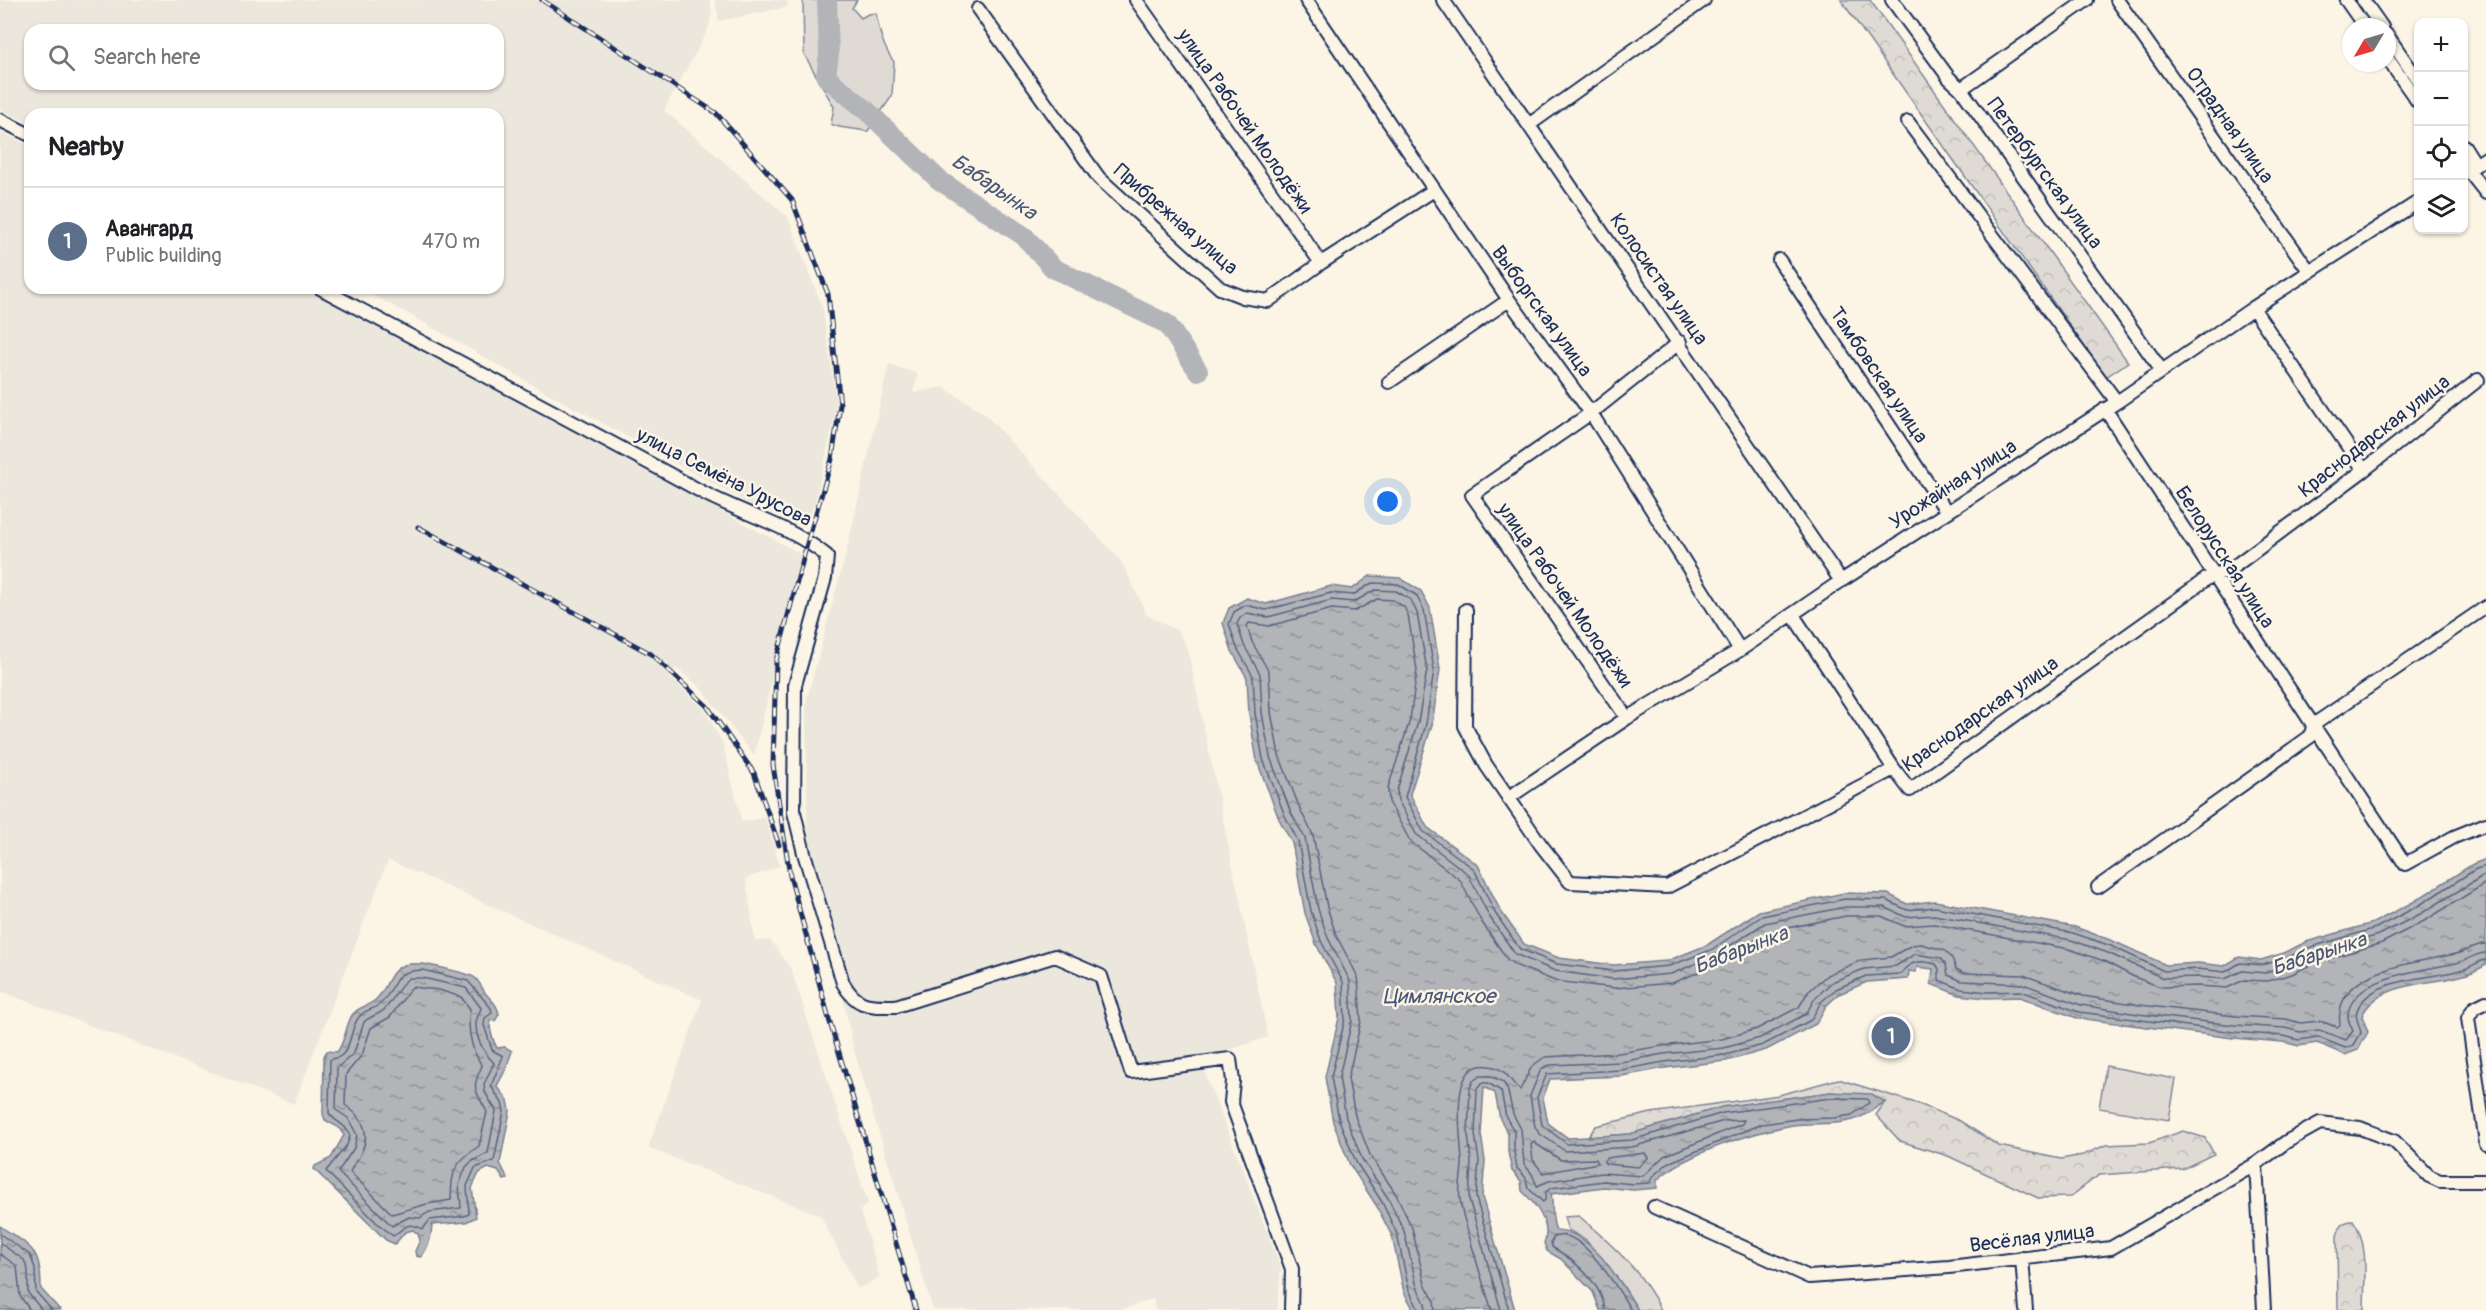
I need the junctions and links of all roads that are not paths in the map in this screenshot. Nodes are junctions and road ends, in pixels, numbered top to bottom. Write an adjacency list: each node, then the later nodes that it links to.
1 (1136, 0): 27 (street, улица Рабочей Молодёжи)
2 (1306, 0): 23 (street, Выборгская улица)
3 (1443, 0): 20 (street, Колосистая улица)
4 (1704, 0): 20 (street)
5 (1892, 0): 16 (street, Петербургская улица)
6 (2087, 0): 16 (street)
7 (2117, 0): 28 (street, Отрадная улица)
8 (2346, 0): 11 (street)
9 (2363, 0): 12 (street)
10 (978, 9): 27 (street, Прибрежная улица)
11 (2359, 18)
12 (2376, 18)
13 (2396, 47): 15 (street)
14 (2396, 71): 17 (street)
15 (2414, 74)
16 (1961, 89): 33 (street, Петербургская улица)
17 (2414, 96)
18 (0, 120): 21 (street)
19 (1908, 122): 36 (street)
20 (1530, 124): 32 (street, Колосистая улица)
21 (24, 132)
22 (2471, 166): 24 (street)
23 (1434, 190): 27 (street, Прибрежная улица); 30 (street, Выборгская улица)
24 (2486, 194)
25 (2414, 205): 28 (street, Урожайная улица)
26 (1779, 260): 40 (street, Тамбовская улица)
27 (1321, 263)
28 (2310, 272): 31 (street, Урожайная улица)
29 (332, 294): 59 (street, улица Семёна Урусова)
30 (1509, 300): 35 (street); 38 (street, Выборгская улица)
31 (2253, 308): 33 (street, Урожайная улица); 39 (street)
32 (1680, 342): 38 (street); 42 (street, Колосистая улица)
33 (2162, 371): 36 (street, Урожайная улица)
34 (2478, 380): 39 (street, Краснодарская улица)
35 (1389, 382)
36 (2117, 402): 37 (street, Урожайная улица)
37 (2105, 409): 40 (street, Урожайная улица); 41 (street, Белорусская улица)
38 (1591, 413): 46 (street, Выборгская улица); 47 (street, улица Рабочей Молодёжи)
39 (2364, 470): 41 (street, Краснодарская улица)
40 (1947, 512): 42 (street, Урожайная улица)
41 (2212, 574): 48 (street, Белорусская улица); 49 (street, Краснодарская улица)
42 (1841, 581): 45 (street, Урожайная улица)
43 (2486, 607): 48 (street)
44 (1466, 610): 50 (street, Краснодарская улица)
45 (1793, 615): 46 (street, Урожайная улица); 49 (street)
46 (1740, 650): 47 (street, Урожайная улица)
47 (1627, 718): 50 (street, Урожайная улица)
48 (2313, 725): 51 (street, Белорусская улица); 52 (street)
49 (1894, 769): 50 (street, Краснодарская улица)
50 (1509, 798)
51 (2486, 824)
52 (2098, 887)
53 (2486, 1002): 54 (street)
54 (2486, 1144)
55 (2256, 1164): 56 (street, Весёлая улица); 58 (street, Весёлая улица); 61 (street)
56 (2486, 1181)
57 (1654, 1207): 58 (street, Весёлая улица)
58 (2022, 1258): 60 (street)
59 (1291, 1310)
60 (2026, 1310)
61 (2264, 1310)

